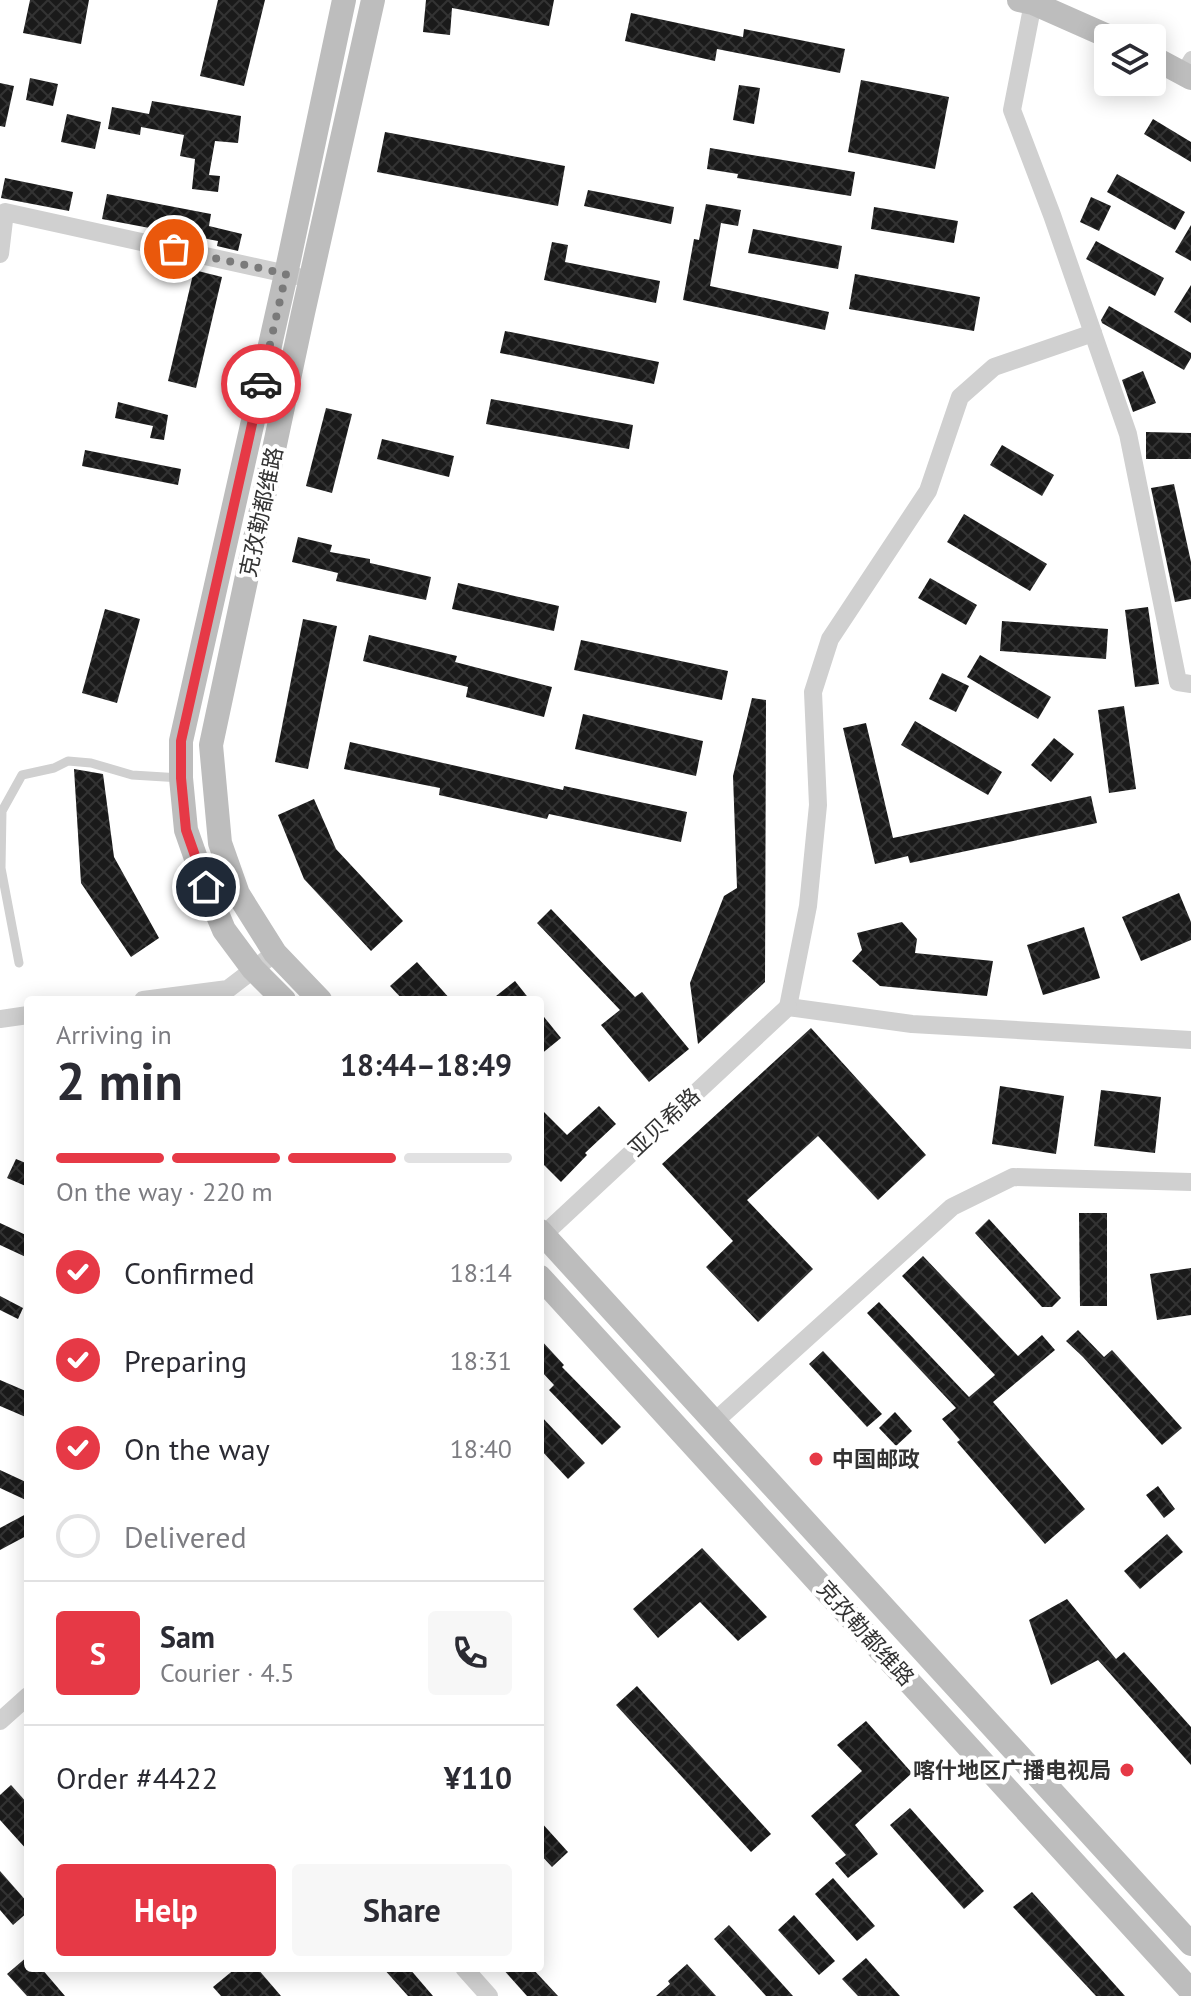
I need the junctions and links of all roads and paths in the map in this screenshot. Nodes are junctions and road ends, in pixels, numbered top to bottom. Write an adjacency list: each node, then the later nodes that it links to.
1 (344, 0): 8 (main road, 克孜勒都维路)
2 (373, 0): 9 (main road, 克孜勒都维路)
3 (1026, 2): 4 (main road); 10 (street)
4 (1094, 30)
5 (1166, 62): 6 (main road)
6 (1188, 70)
7 (0, 254): 8 (street)
8 (286, 274): 9 (street); 12 (main road, 克孜勒都维路)
9 (311, 279): 14 (main road, 克孜勒都维路)
10 (1093, 333): 11 (street); 20 (street)
11 (1191, 684)
12 (181, 778): 13 (lane); 16 (main road, 克孜勒都维路)
13 (1, 848): 15 (lane)
14 (275, 953): 16 (street); 19 (main road, 克孜勒都维路)
15 (19, 963)
16 (253, 969): 17 (street); 18 (main road, 克孜勒都维路)
17 (174, 996)
18 (280, 996)
19 (316, 996)
20 (788, 1007): 23 (street); 25 (street, 亚贝希路)
21 (24, 1016): 22 (street)
22 (0, 1019)
23 (1191, 1040)
24 (1191, 1182): 28 (street)
25 (544, 1231)
26 (544, 1237): 28 (main road, 克孜勒都维路)
27 (544, 1281): 33 (main road, 克孜勒都维路)
28 (713, 1423): 31 (main road, 克孜勒都维路)
29 (24, 1700): 30 (street)
30 (0, 1721)
31 (1191, 1944)
32 (468, 1972): 34 (street)
33 (1181, 1989)
34 (489, 1996)

